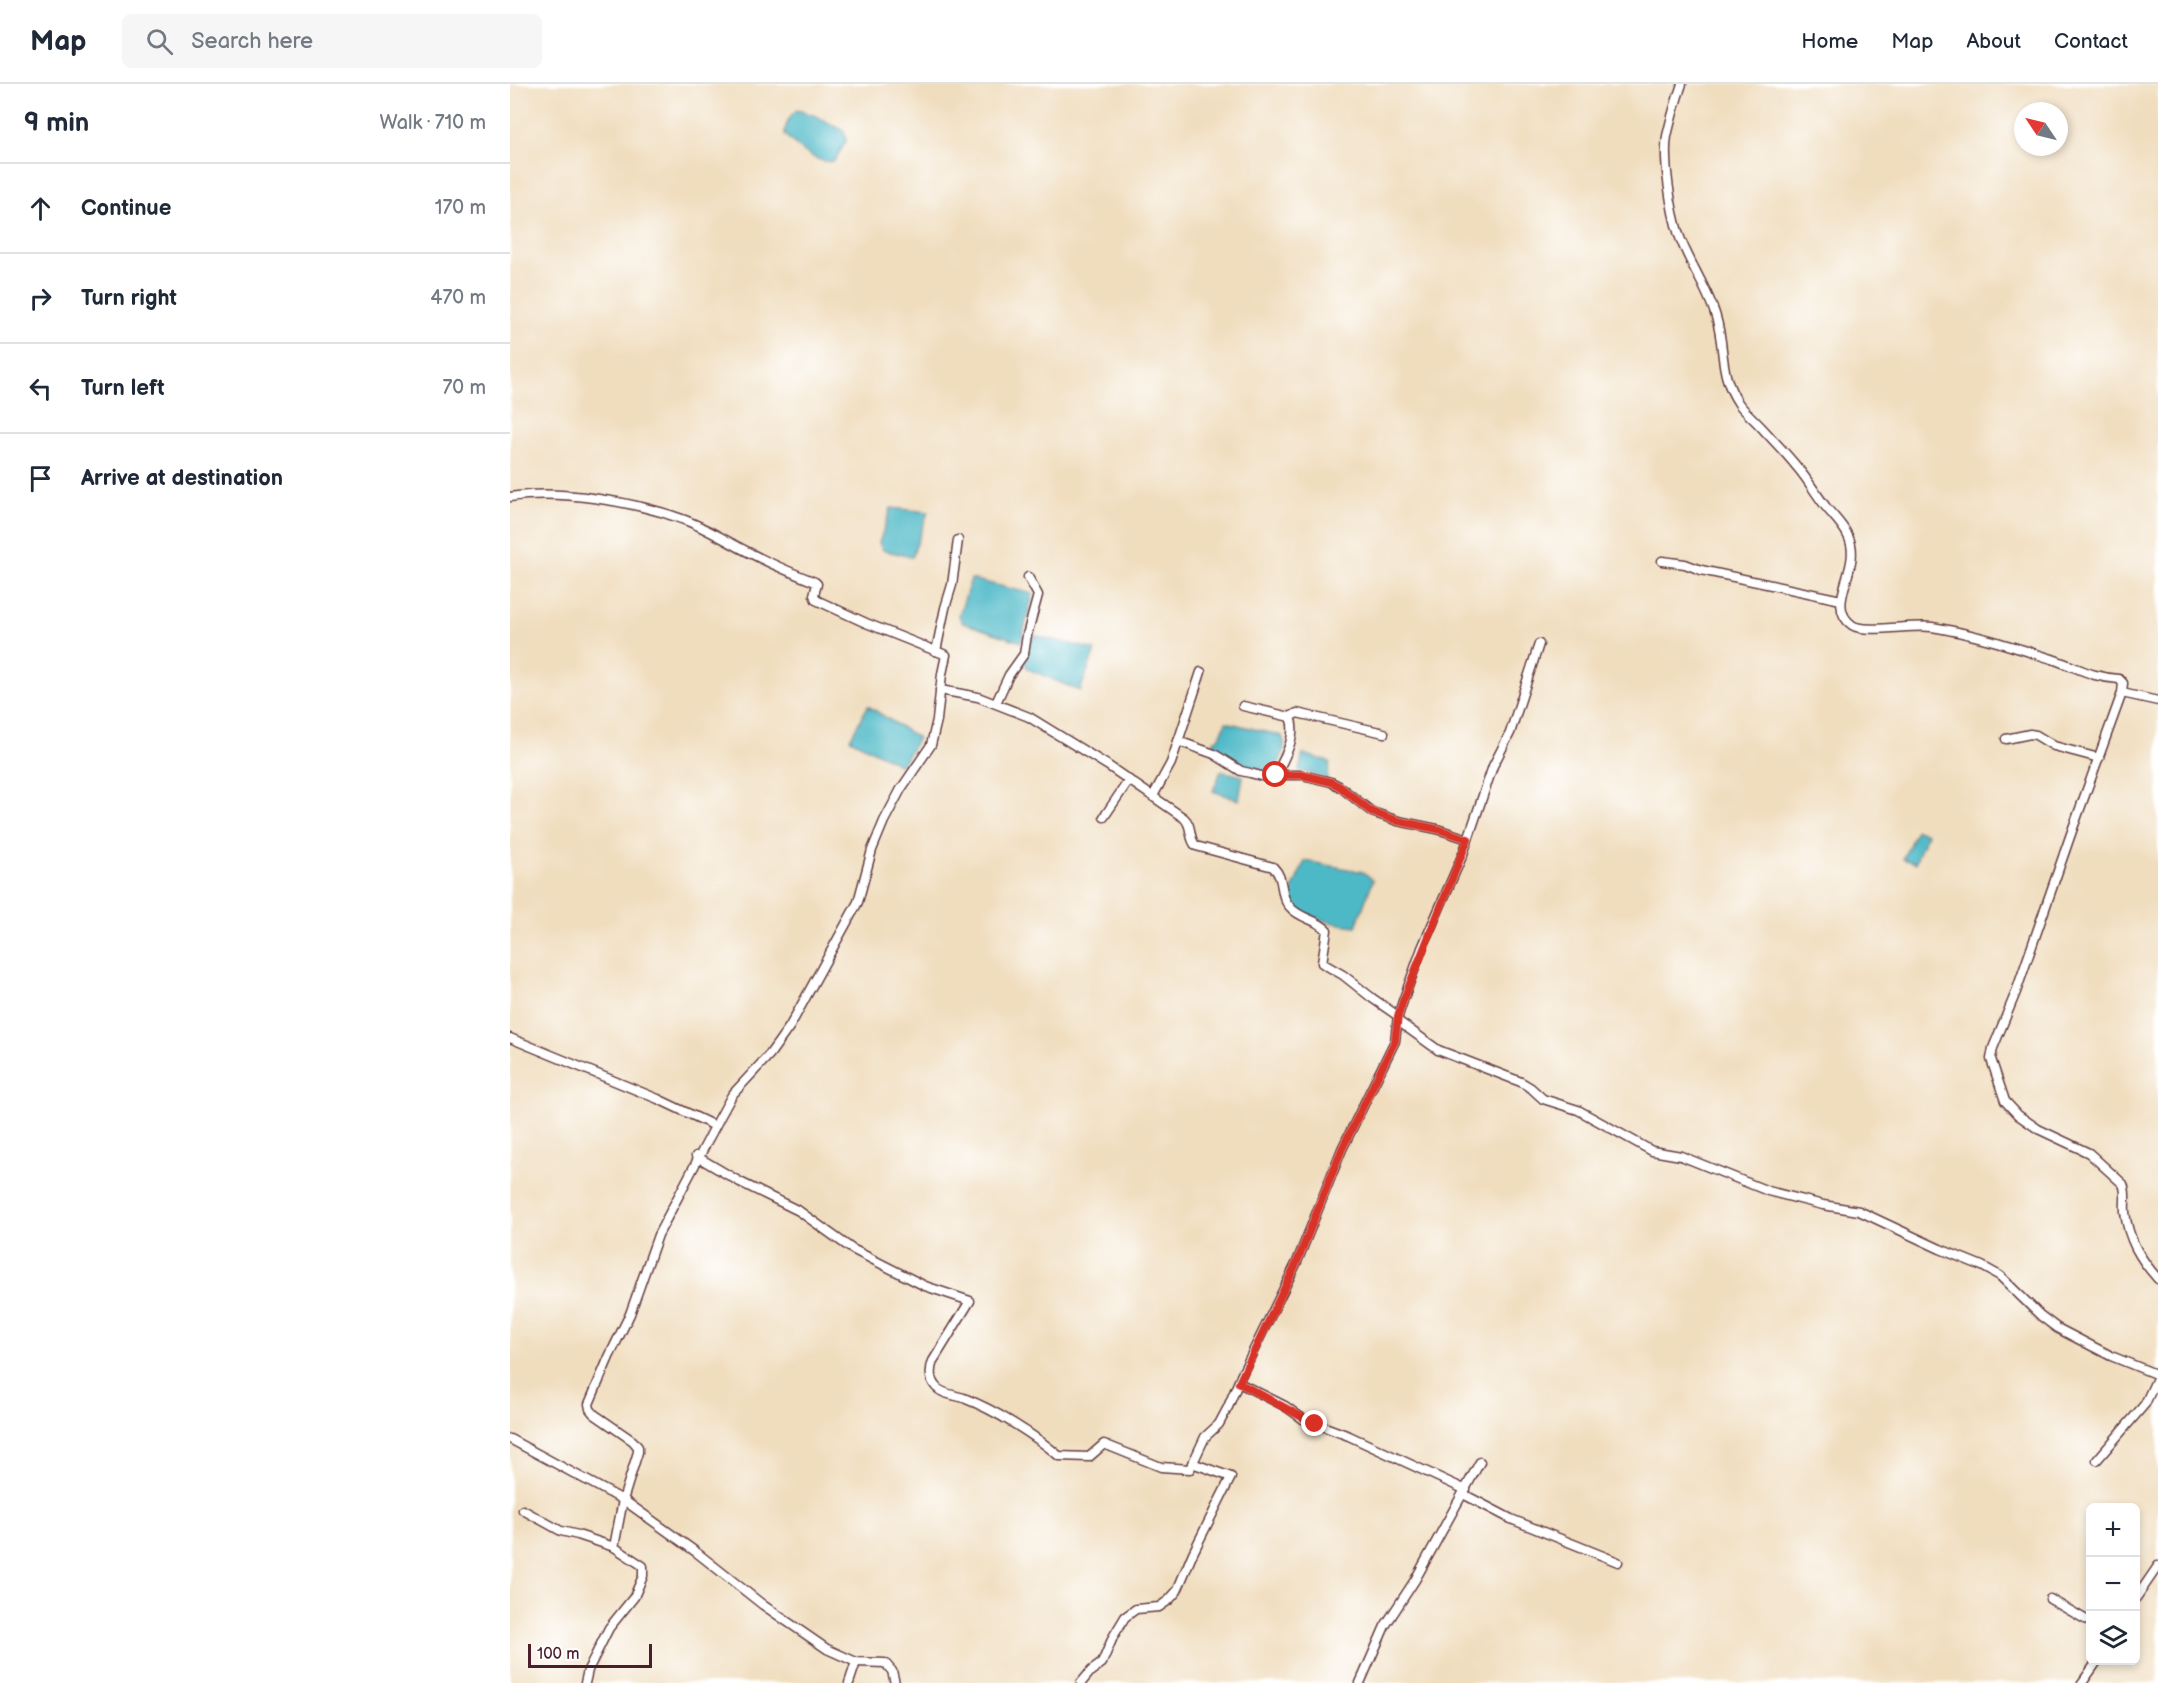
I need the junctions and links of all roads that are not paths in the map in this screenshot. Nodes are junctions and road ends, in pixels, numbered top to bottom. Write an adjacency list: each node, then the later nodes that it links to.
1 (1682, 84): 6 (street)
2 (510, 497): 8 (street)
3 (958, 540): 8 (street)
4 (1662, 561): 6 (street)
5 (1028, 577): 13 (street)
6 (1841, 600): 11 (street)
7 (1539, 644): 24 (street)
8 (936, 651): 10 (street)
9 (1201, 672): 18 (street)
10 (940, 690): 13 (street); 27 (street)
11 (2122, 693): 12 (street); 19 (street)
12 (2158, 701)
13 (996, 703): 21 (street)
14 (1243, 706): 15 (street)
15 (1290, 717): 16 (street); 20 (street)
16 (1384, 733)
17 (2006, 739): 19 (street)
18 (1178, 741): 20 (street); 22 (street)
19 (2100, 758): 29 (street)
20 (1276, 775): 24 (street)
21 (1129, 780): 22 (street); 23 (street)
22 (1153, 796): 25 (street)
23 (1104, 817)
24 (1468, 839): 25 (street)
25 (1398, 1018): 30 (street); 31 (street)
26 (510, 1038): 27 (street)
27 (715, 1126): 28 (street)
28 (698, 1157): 35 (street); 37 (street)
29 (2158, 1279)
30 (2158, 1375): 33 (street)
31 (1239, 1383): 35 (street); 36 (street)
32 (510, 1438): 37 (street)
33 (2097, 1460)
34 (1480, 1462): 36 (street)
35 (1192, 1463): 51 (street)
36 (1464, 1492): 40 (street); 52 (street)
37 (623, 1500): 39 (street); 45 (street)
38 (523, 1510): 39 (street)
39 (614, 1547): 48 (street)
40 (1618, 1562)
41 (2158, 1566): 42 (street)
42 (2140, 1592)
43 (2049, 1599): 44 (street)
44 (2086, 1619)
45 (856, 1662): 49 (street); 50 (street)
46 (2095, 1665): 47 (street)
47 (2083, 1682)
48 (585, 1683)
49 (849, 1683)
50 (895, 1683)
51 (1081, 1683)
52 (1360, 1683)

